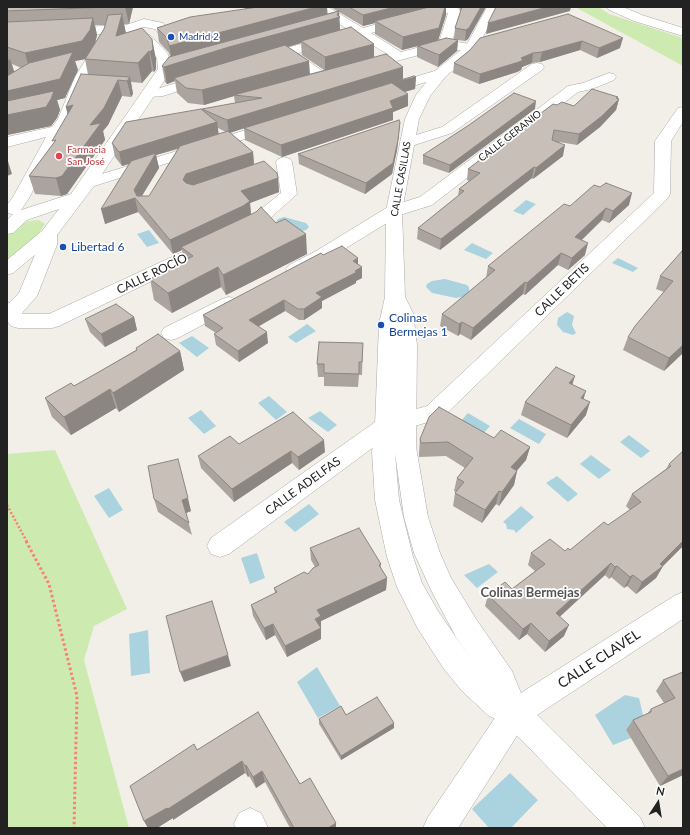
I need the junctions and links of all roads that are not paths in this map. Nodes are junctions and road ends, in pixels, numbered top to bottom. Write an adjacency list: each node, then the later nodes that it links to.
1 (320, 7): 5 (street); 6 (street)
2 (452, 7): 11 (street); 14 (street)
3 (492, 7): 15 (street, CALLE CASILLAS)
4 (613, 7): 12 (street)
5 (304, 9)
6 (341, 20): 7 (street); 11 (street)
7 (326, 24)
8 (144, 25): 9 (street); 10 (street); 23 (street)
9 (167, 29)
10 (106, 30): 13 (street); 19 (street)
11 (360, 32): 16 (street); 17 (street)
12 (683, 32)
13 (7, 34)
14 (445, 44): 15 (street); 17 (street)
15 (476, 44): 26 (street, CALLE CASILLAS)
16 (287, 52): 18 (street); 29 (street)
17 (399, 56): 24 (street)
18 (251, 62)
19 (92, 63): 20 (street); 39 (street)
20 (77, 65)
21 (180, 65): 23 (street)
22 (537, 67): 41 (street)
23 (165, 69): 31 (street)
24 (354, 69)
25 (339, 73): 29 (street)
26 (441, 73): 32 (street); 34 (street, CALLE CASILLAS)
27 (215, 74): 31 (street)
28 (609, 76): 47 (street, CALLE GERANIO)
29 (324, 78): 30 (street)
30 (310, 82)
31 (146, 90): 37 (street)
32 (373, 94)
33 (683, 111): 56 (street, CALLE BETIS)
34 (412, 118): 36 (street); 41 (street, CALLE CASILLAS)
35 (289, 120): 42 (street)
36 (397, 124)
37 (125, 128): 38 (street); 45 (street)
38 (140, 129)
39 (57, 130): 40 (street); 48 (street)
40 (7, 142)
41 (408, 142): 47 (street, CALLE CASILLAS)
42 (175, 156): 44 (street); 45 (street)
43 (284, 162): 54 (street, CALLE ROCÍO)
44 (164, 174)
45 (88, 183): 46 (street)
46 (75, 198): 48 (street); 50 (street)
47 (394, 211): 52 (street, CALLE GERANIO); 56 (street, CALLE CASILLAS)
48 (13, 212): 49 (street)
49 (7, 229)
50 (48, 235): 51 (street); 54 (street)
51 (7, 269)
52 (281, 276)
53 (247, 294): 55 (street)
54 (12, 315)
55 (171, 332)
56 (396, 423): 57 (street, CALLE ADELFAS); 59 (street, CALLE CASILLAS)
57 (220, 546)
58 (683, 604): 59 (street, CALLE CLAVEL)
59 (515, 713): 60 (street); 61 (street, CALLE CASILLAS)
60 (439, 828)
61 (629, 828)

